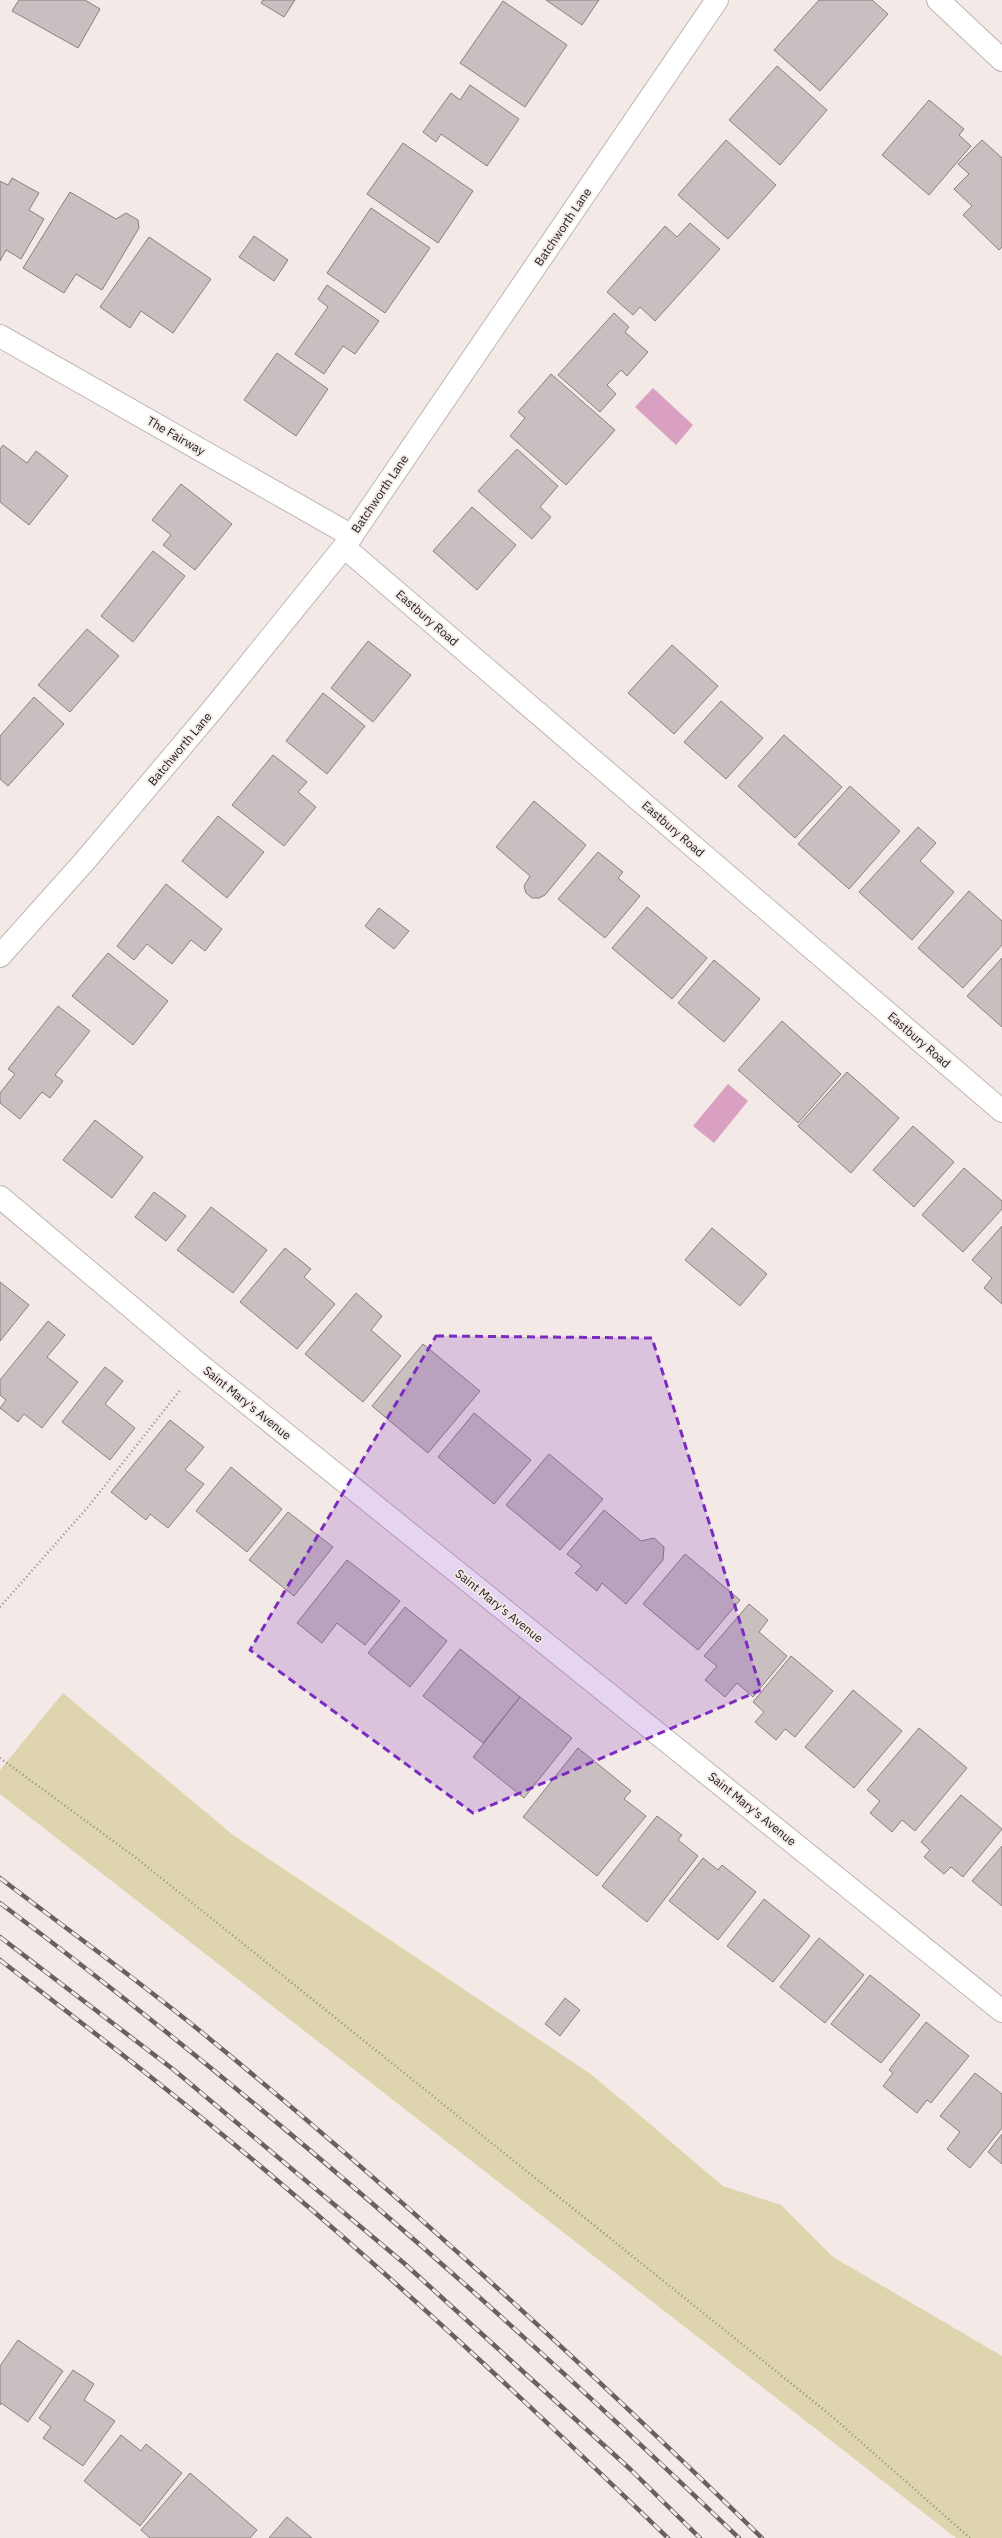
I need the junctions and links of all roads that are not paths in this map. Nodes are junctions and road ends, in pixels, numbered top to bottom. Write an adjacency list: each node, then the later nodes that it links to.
1 (717, 0): 5 (street, Batchworth Lane)
2 (938, 0): 3 (street)
3 (1002, 60)
4 (0, 336): 5 (street, The Fairway)
5 (348, 541): 6 (street, Batchworth Lane); 7 (street, Eastbury Road)
6 (0, 956)
7 (1002, 1111)
8 (0, 1197): 9 (street, Saint Mary's Avenue)
9 (1002, 2011)

